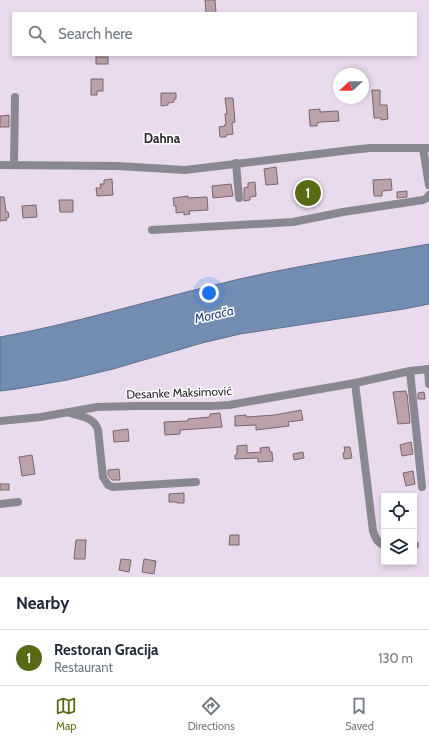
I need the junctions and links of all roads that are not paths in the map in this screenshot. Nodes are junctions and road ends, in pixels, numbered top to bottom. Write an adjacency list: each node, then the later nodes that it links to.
1 (15, 97): 5 (street)
2 (426, 148): 3 (street); 6 (street)
3 (236, 163): 5 (street); 8 (street)
4 (0, 165): 5 (street)
5 (14, 165)
6 (429, 185)
7 (429, 195): 9 (street)
8 (240, 198)
9 (152, 230)
10 (428, 369): 11 (street, Desanke Maksimović); 13 (street)
11 (410, 371): 12 (street, Desanke Maksimović); 17 (street)
12 (355, 383): 14 (street, Desanke Maksimović); 20 (street)
13 (429, 384)
14 (66, 412): 15 (street, Desanke Maksimović); 16 (street)
15 (0, 421)
16 (196, 482)
17 (422, 487)
18 (18, 502): 19 (street)
19 (0, 504)
20 (381, 544)

